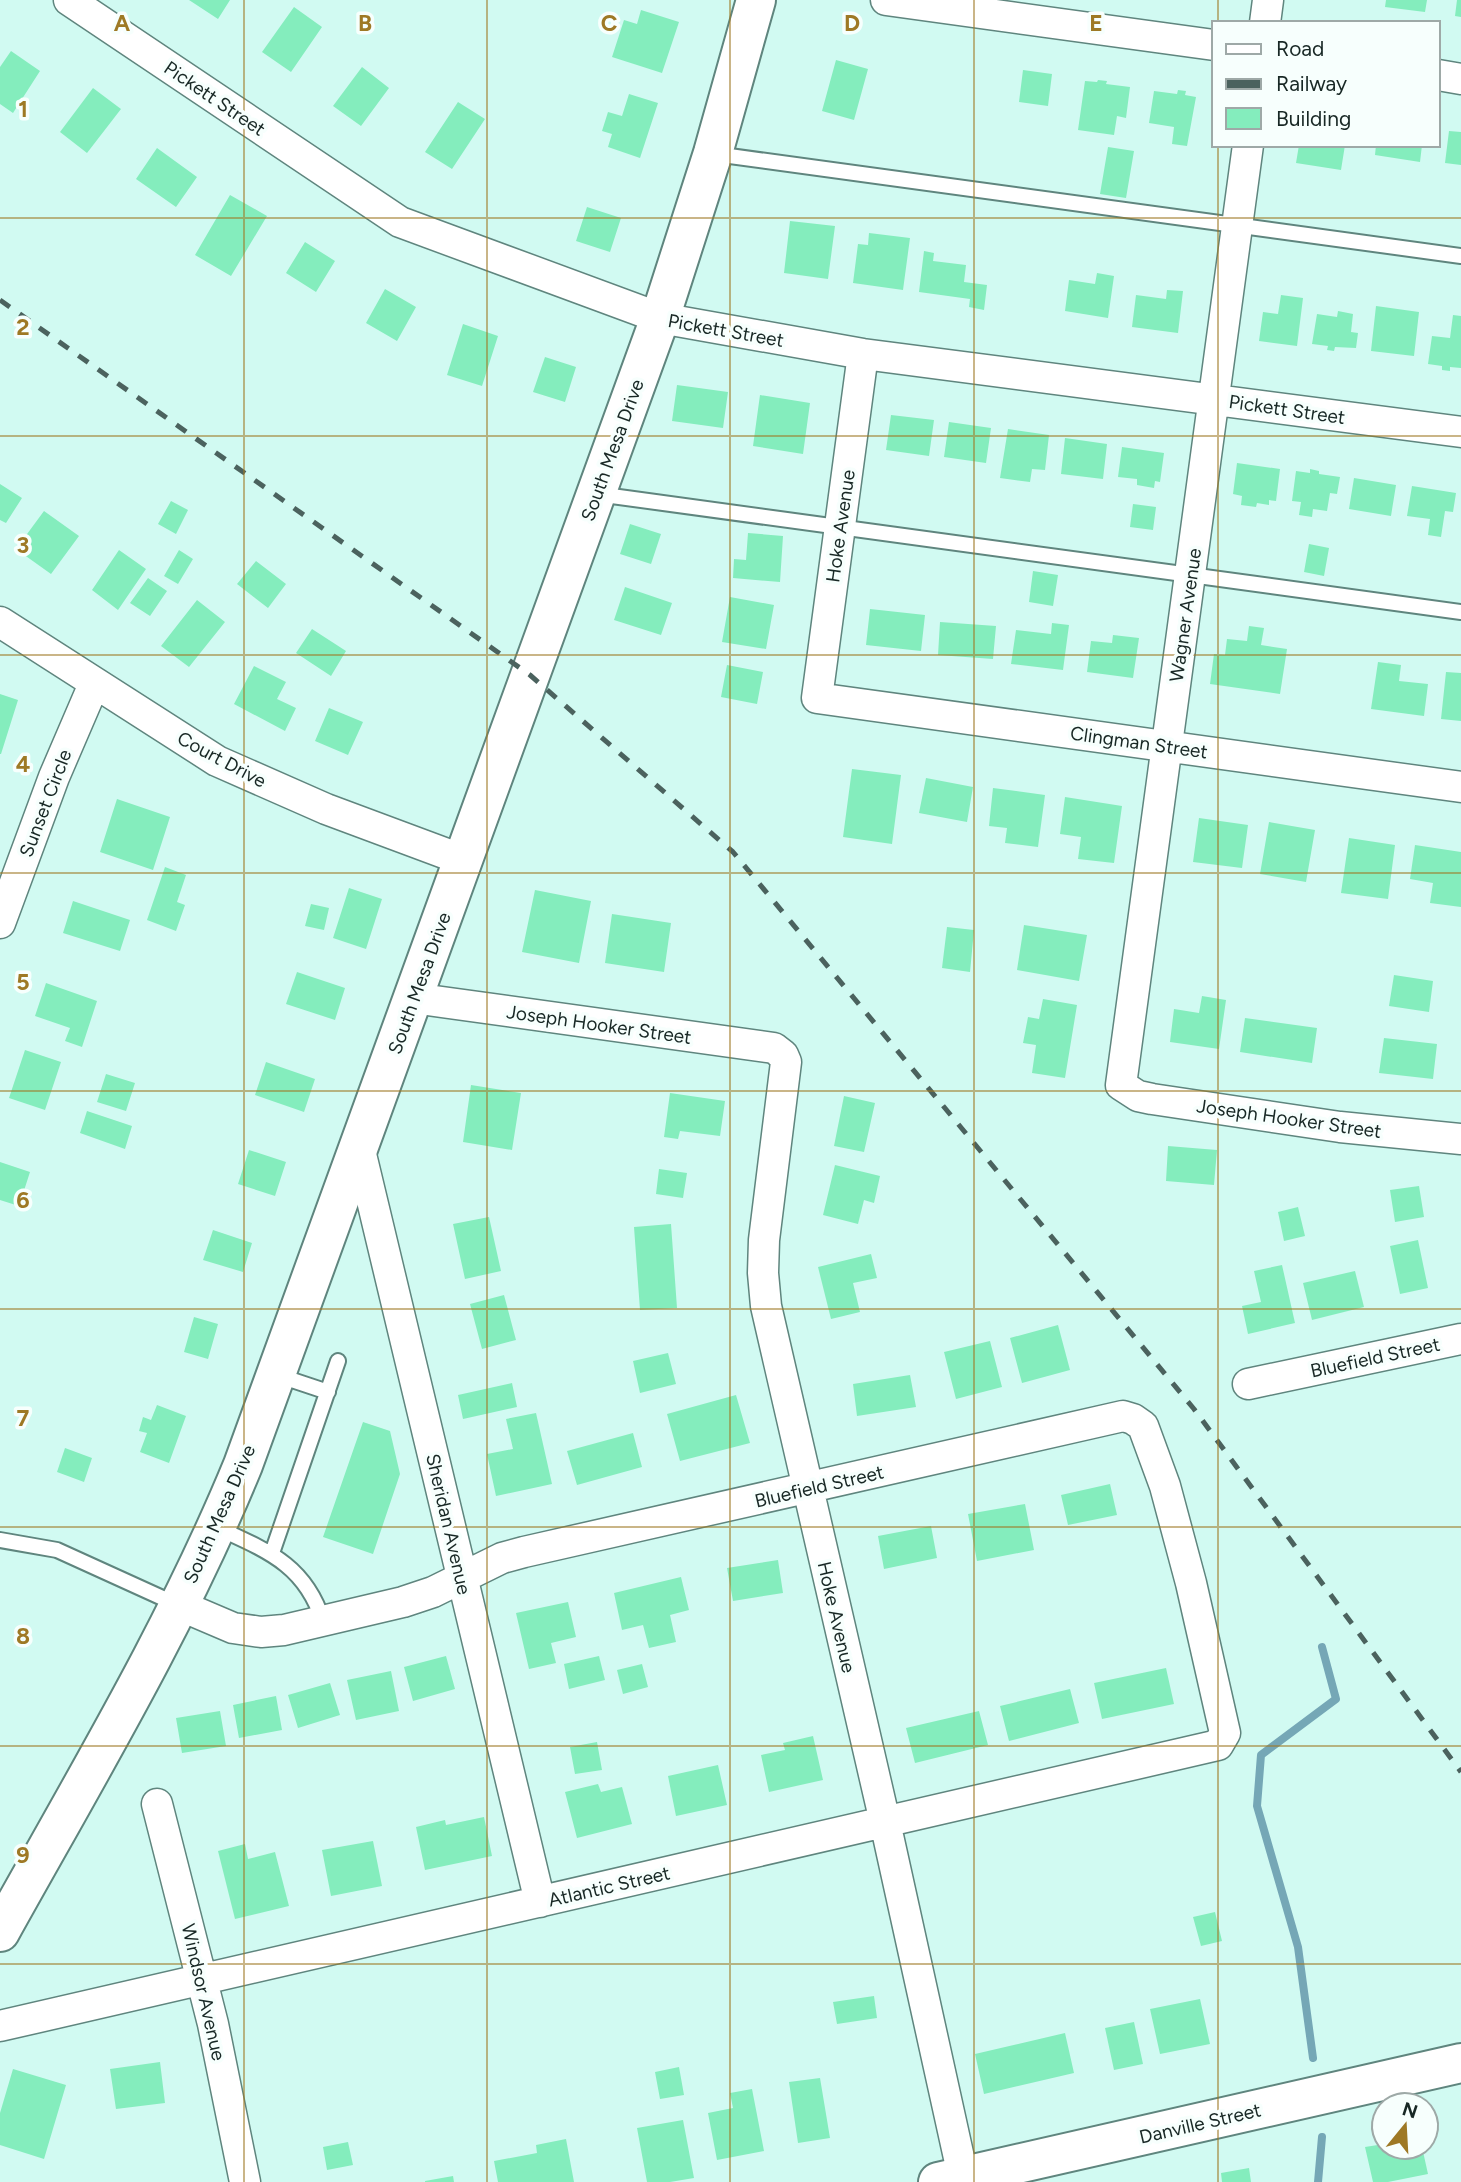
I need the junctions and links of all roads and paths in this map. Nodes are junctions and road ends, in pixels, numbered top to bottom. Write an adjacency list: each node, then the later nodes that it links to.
1 (69, 0): 13 (street, Pickett Street)
2 (756, 0): 10 (main road, South Mesa Drive)
3 (886, 0): 6 (street)
4 (1268, 0): 5 (street)
5 (1265, 21)
6 (1212, 45)
7 (1440, 75): 8 (street)
8 (1461, 79)
9 (1248, 147): 11 (street, Wagner Avenue)
10 (713, 153): 11 (lane); 13 (main road, South Mesa Drive)
11 (1237, 225): 12 (lane); 15 (street, Wagner Avenue)
12 (1461, 256)
13 (660, 318): 14 (street, Pickett Street); 17 (main road, South Mesa Drive)
14 (863, 354): 15 (street, Pickett Street); 18 (street, Hoke Avenue)
15 (1214, 399): 16 (street, Pickett Street); 19 (street, Wagner Avenue)
16 (1461, 432)
17 (596, 494): 18 (lane); 26 (main road, South Mesa Drive)
18 (840, 527): 19 (lane); 23 (street, Hoke Avenue)
19 (1190, 575): 20 (lane); 24 (street, Wagner Avenue)
20 (1461, 612)
21 (0, 622): 22 (street, Court Drive)
22 (94, 684): 26 (street, Court Drive); 27 (street, Sunset Circle)
23 (817, 698): 24 (street, Clingman Street)
24 (1167, 746): 25 (street, Clingman Street); 30 (street, Wagner Avenue)
25 (1461, 787)
26 (463, 860): 28 (main road, South Mesa Drive)
27 (0, 923)
28 (414, 998): 29 (street, Joseph Hooker Street); 32 (main road, South Mesa Drive)
29 (783, 1055): 38 (street, Hoke Avenue)
30 (1121, 1085): 31 (street, Joseph Hooker Street)
31 (1461, 1139)
32 (359, 1146): 35 (main road, South Mesa Drive); 42 (street, Sheridan Avenue)
33 (1461, 1339): 36 (street, Bluefield Street)
34 (338, 1361): 37 (lane)
35 (276, 1374): 37 (lane); 39 (main road, South Mesa Drive)
36 (1248, 1384)
37 (328, 1392): 41 (lane)
38 (808, 1489): 42 (street, Bluefield Street); 45 (street, Bluefield Street); 47 (street, Hoke Avenue)
39 (217, 1528): 41 (lane); 43 (main road, South Mesa Drive)
40 (0, 1540): 43 (lane)
41 (272, 1552): 44 (lane)
42 (462, 1578): 44 (street, Bluefield Street); 48 (street, Sheridan Avenue)
43 (179, 1605): 44 (street, Bluefield Street); 49 (main road, South Mesa Drive)
44 (323, 1621)
45 (1218, 1745): 47 (street, Atlantic Street)
46 (158, 1804): 50 (street, Windsor Avenue)
47 (885, 1822): 48 (street, Atlantic Street); 53 (street, Hoke Avenue)
48 (540, 1902): 50 (street, Atlantic Street)
49 (0, 1933)
50 (202, 1980): 51 (street, Atlantic Street); 54 (street, Windsor Avenue)
51 (0, 2026)
52 (1461, 2063): 53 (main road, Danville Street)
53 (972, 2178)
54 (245, 2182)

